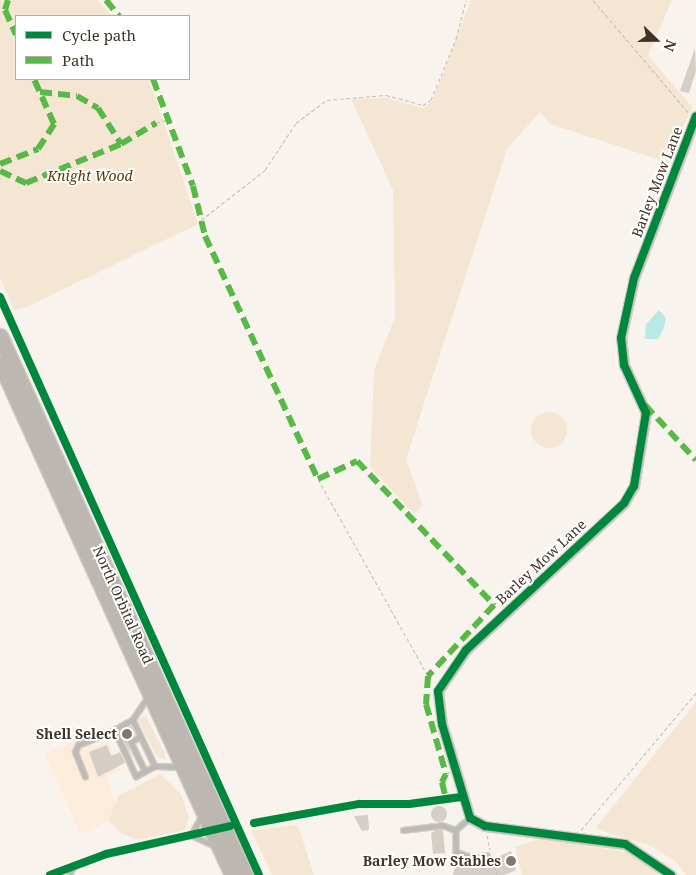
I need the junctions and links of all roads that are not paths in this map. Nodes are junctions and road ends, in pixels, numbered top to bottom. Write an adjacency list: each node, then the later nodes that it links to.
1 (696, 116): 14 (street, Barley Mow Lane)
2 (0, 336): 27 (highway, North Orbital Road)
3 (0, 363): 4 (highway, North Orbital Road)
4 (149, 695): 5 (lane); 11 (highway, North Orbital Road)
5 (133, 720): 6 (lane); 7 (lane)
6 (115, 730): 9 (lane); 13 (lane)
7 (141, 737): 8 (lane); 10 (lane)
8 (131, 742): 9 (lane); 12 (lane)
9 (122, 746): 12 (lane)
10 (155, 766): 11 (lane); 12 (lane)
11 (182, 768): 16 (highway, North Orbital Road)
12 (145, 771)
13 (85, 778)
14 (461, 797): 15 (lane); 17 (street, Barley Mow Lane)
15 (359, 804)
16 (202, 813): 20 (lane); 22 (highway, North Orbital Road)
17 (470, 818): 19 (lane); 28 (street)
18 (403, 830): 19 (lane)
19 (456, 830): 21 (lane)
20 (191, 836): 22 (lane); 23 (lane)
21 (487, 855)
22 (224, 858): 26 (highway, North Orbital Road)
23 (74, 865): 24 (lane); 25 (lane)
24 (50, 875)
25 (70, 875)
26 (232, 875)
27 (245, 875)
28 (671, 875)

